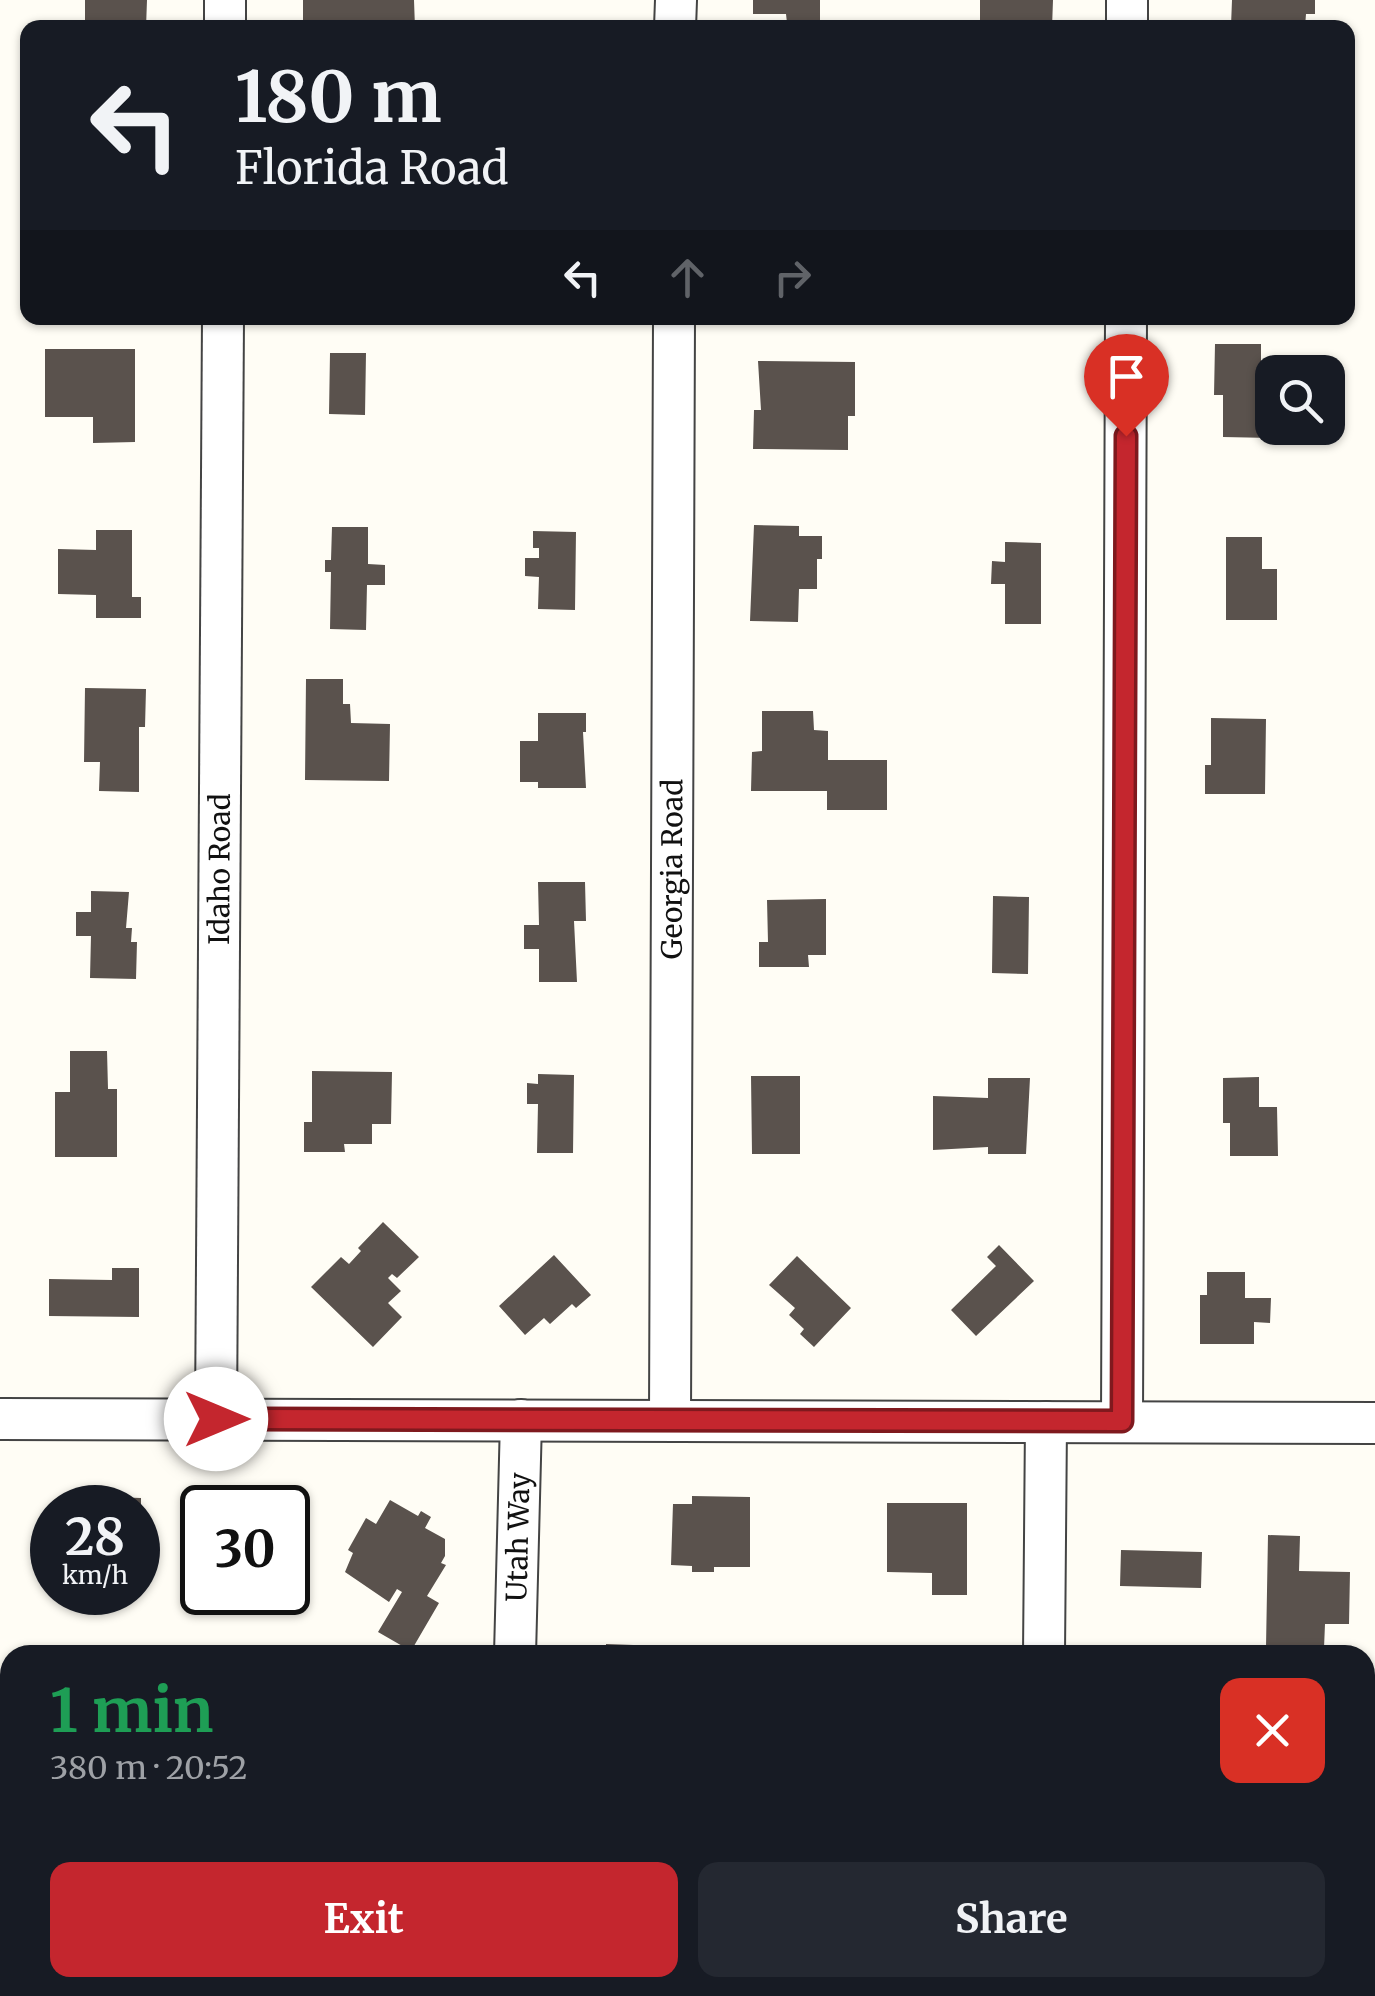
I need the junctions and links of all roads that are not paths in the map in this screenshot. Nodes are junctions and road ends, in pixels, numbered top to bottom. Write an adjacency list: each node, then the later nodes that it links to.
1 (223, 325): 5 (street, Idaho Road)
2 (674, 325): 6 (street, Georgia Road)
3 (1126, 325): 8 (street)
4 (0, 1418): 5 (street)
5 (216, 1419): 7 (street)
6 (670, 1419): 7 (street); 9 (street)
7 (521, 1420): 11 (street, Utah Way)
8 (1122, 1421): 9 (street); 10 (street)
9 (1046, 1422): 12 (street)
10 (1375, 1423)
11 (515, 1645)
12 (1044, 1645)

